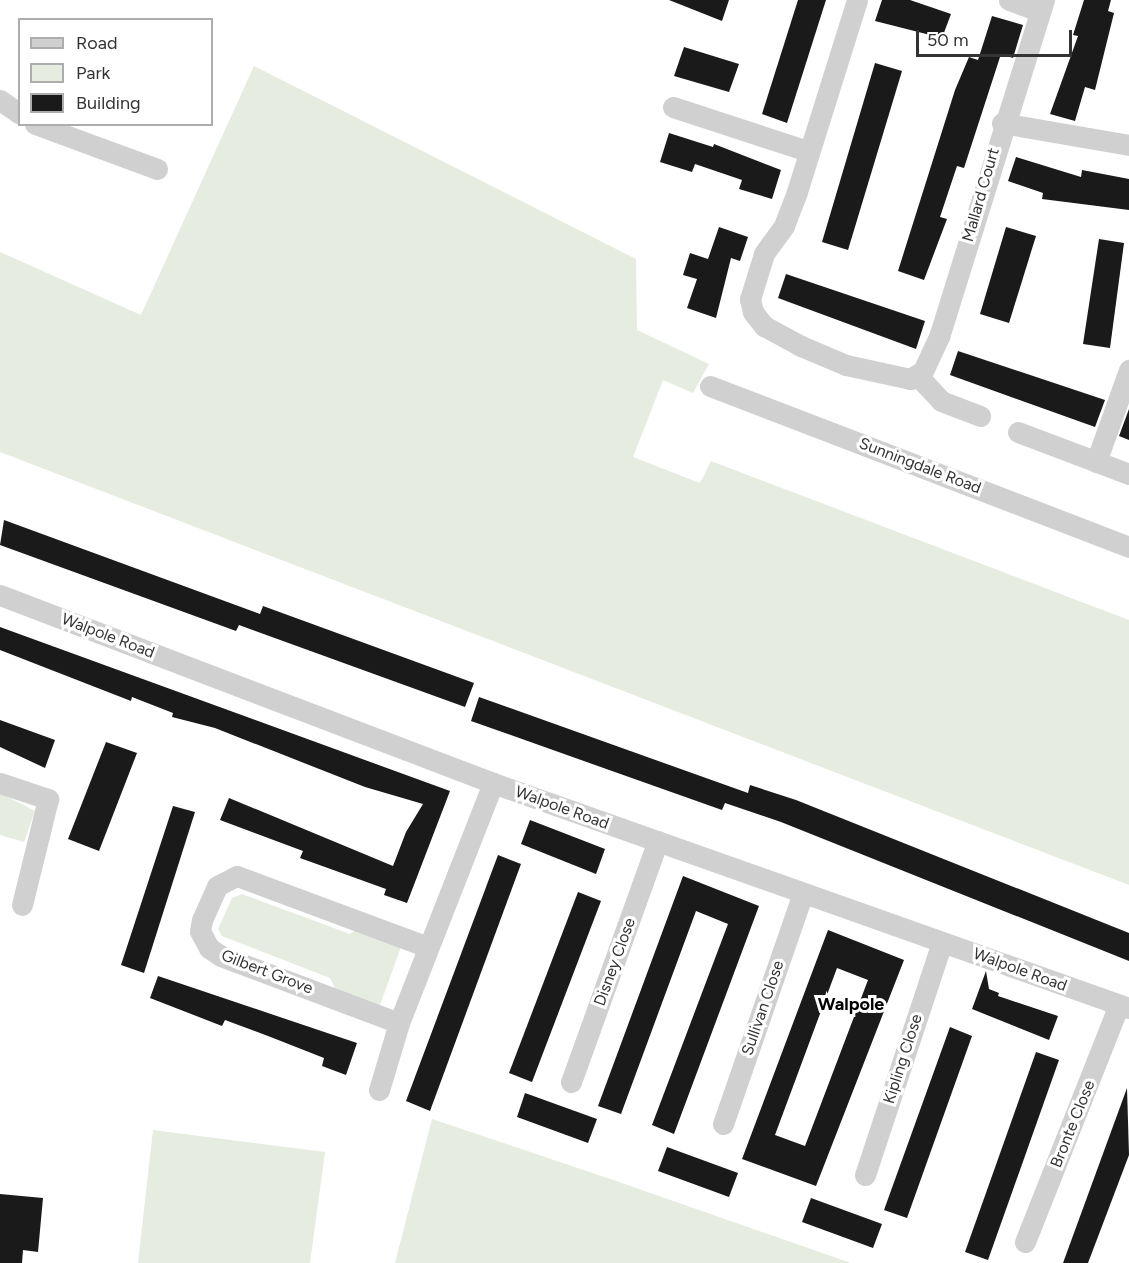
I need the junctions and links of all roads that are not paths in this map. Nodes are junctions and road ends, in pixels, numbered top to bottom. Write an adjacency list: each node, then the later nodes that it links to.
1 (857, 0): 10 (street)
2 (1009, 0): 3 (street, Mallard Court)
3 (1042, 6): 7 (street, Mallard Court)
4 (0, 100): 6 (street)
5 (673, 106): 10 (street)
6 (18, 113)
7 (1002, 123): 9 (street); 13 (street, Mallard Court)
8 (40, 126): 11 (street)
9 (1129, 145)
10 (808, 151): 13 (street)
11 (157, 169)
12 (1129, 370): 17 (street)
13 (918, 376): 15 (street)
14 (710, 386): 19 (street, Sunningdale Road)
15 (980, 416)
16 (1018, 432): 17 (street)
17 (1096, 462): 18 (street)
18 (1129, 474)
19 (1129, 547)
20 (0, 595): 22 (street, Walpole Road)
21 (0, 783): 25 (street)
22 (493, 783): 23 (street, Walpole Road); 27 (street)
23 (658, 842): 24 (street, Walpole Road); 30 (street, Disney Close)
24 (803, 893): 26 (street, Walpole Road); 32 (street, Sullivan Close)
25 (22, 905)
26 (942, 942): 28 (street, Walpole Road); 33 (street, Kipling Close)
27 (428, 947): 29 (street); 29 (street, Gilbert Grove)
28 (1124, 1007): 34 (street, Bronte Close)
29 (399, 1023): 31 (street)
30 (571, 1082)
31 (379, 1090)
32 (723, 1124)
33 (865, 1175)
34 (1025, 1242)

